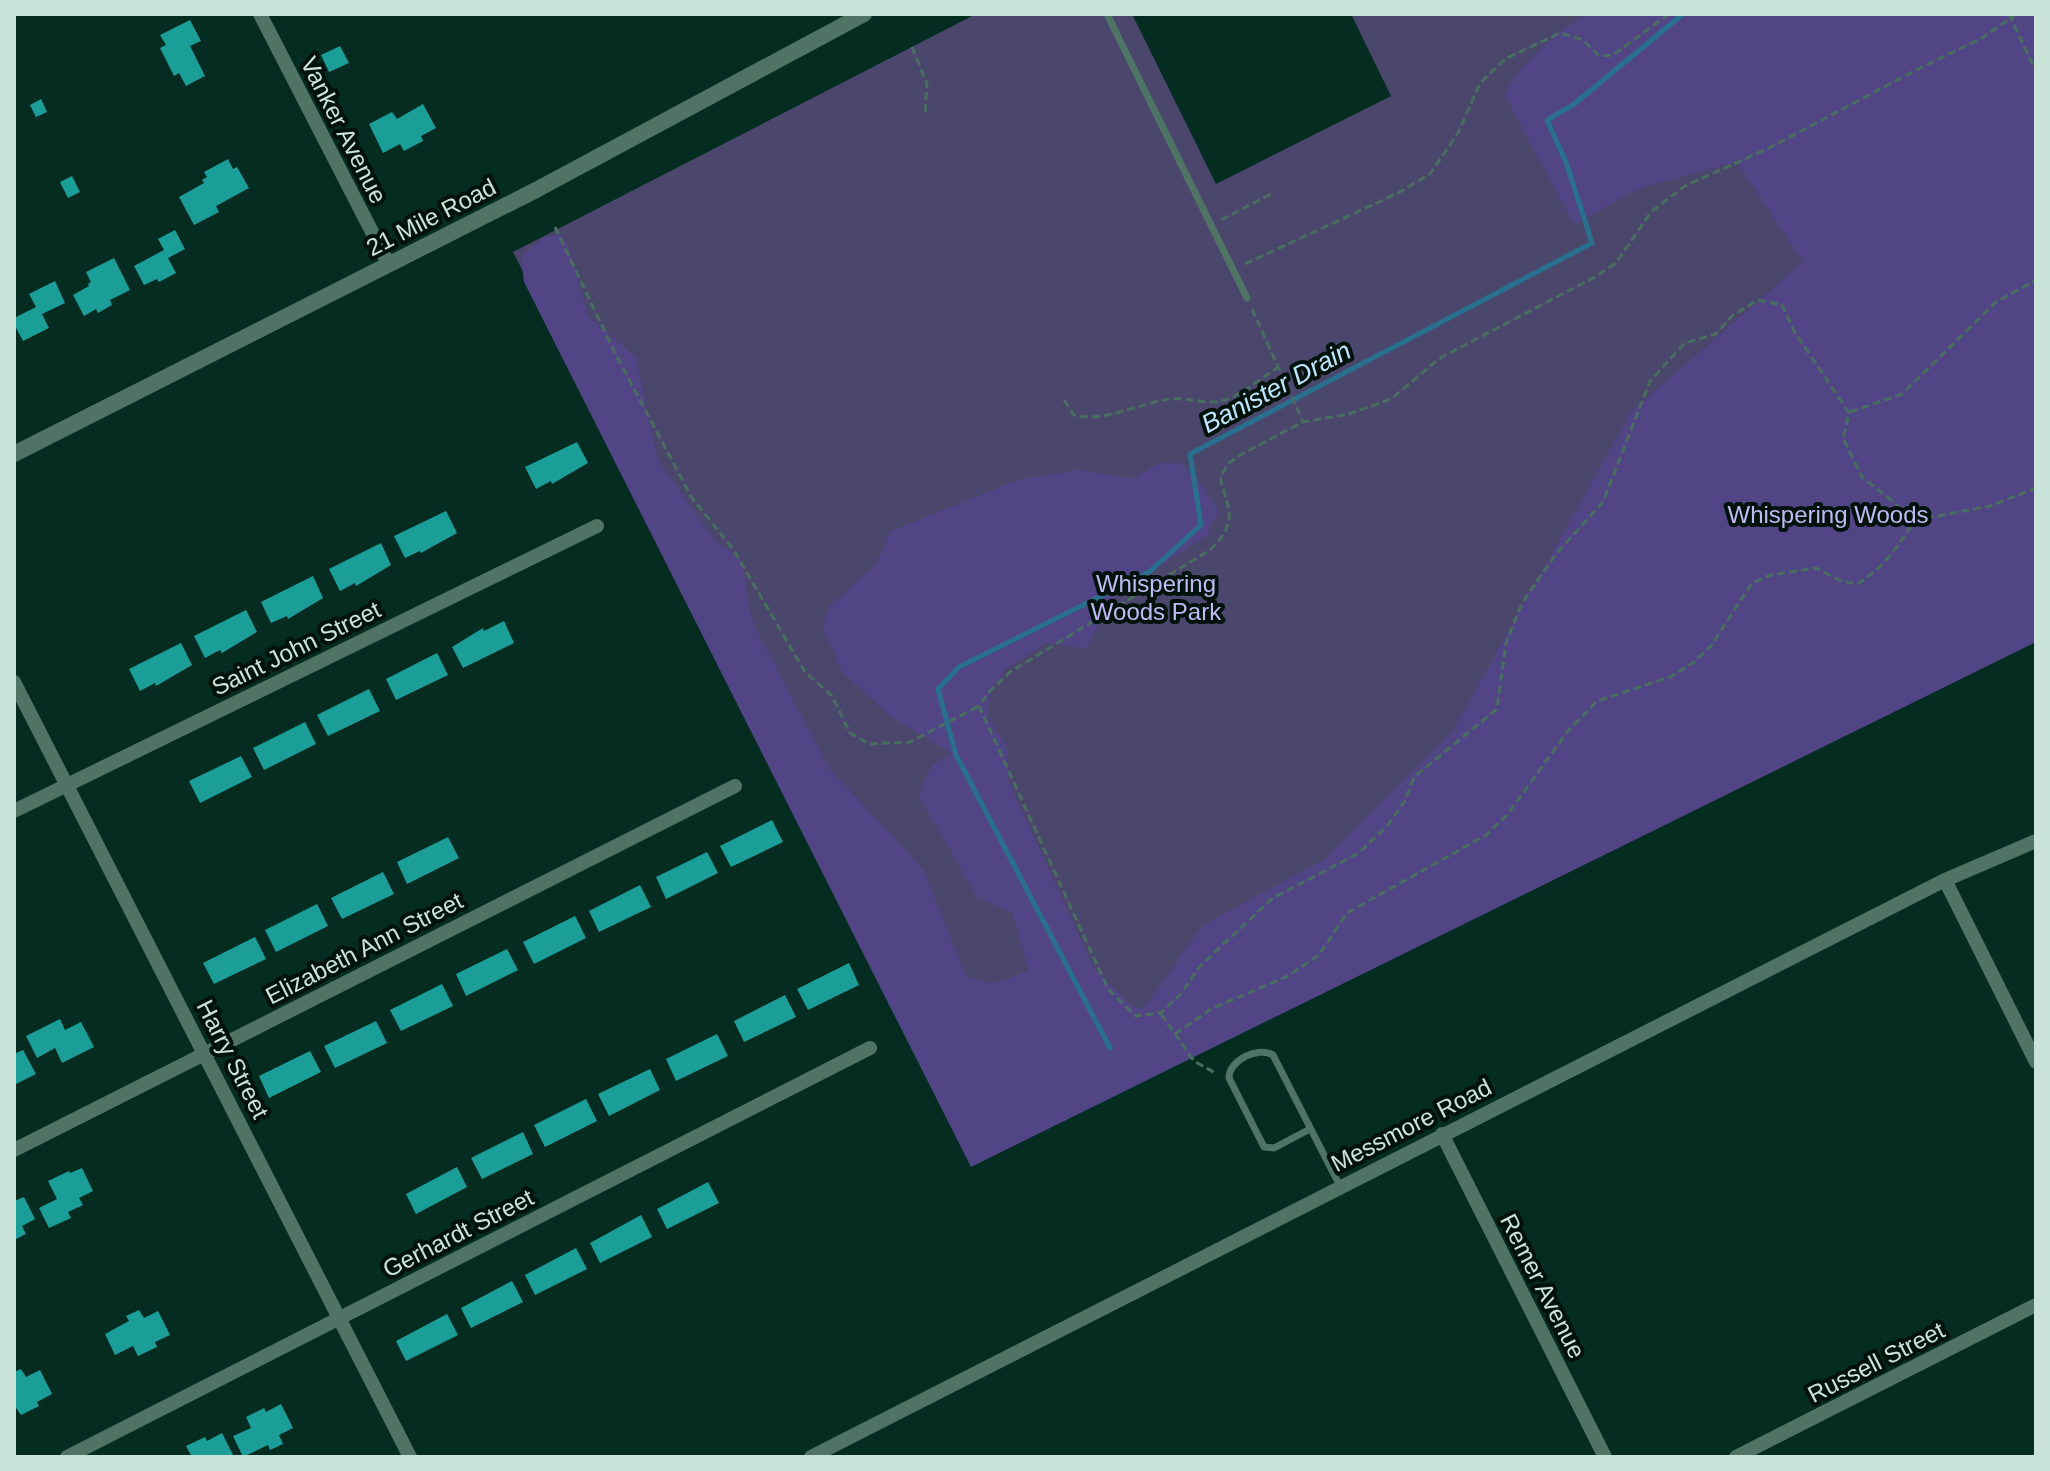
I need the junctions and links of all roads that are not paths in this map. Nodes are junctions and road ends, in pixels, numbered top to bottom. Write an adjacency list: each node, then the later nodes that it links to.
1 (260, 14): 4 (street, Vanker Avenue)
2 (864, 14): 4 (street, 21 Mile Road)
3 (1107, 14): 5 (lane)
4 (389, 265): 6 (street, 21 Mile Road)
5 (1247, 298)
6 (14, 454)
7 (597, 526): 9 (street, Saint John Street)
8 (14, 682): 9 (street, Harry Street)
9 (68, 783): 11 (street, Saint John Street); 15 (street, Harry Street)
10 (735, 786): 15 (street, Elizabeth Ann Street)
11 (14, 811)
12 (2036, 841): 13 (street, Messmore Road)
13 (1945, 880): 16 (street); 18 (street, Messmore Road)
14 (870, 1048): 22 (street, Gerhardt Street)
15 (205, 1054): 19 (street, Elizabeth Ann Street); 22 (street, Harry Street)
16 (2036, 1062)
17 (1310, 1129): 17 (lane); 20 (lane)
18 (1442, 1134): 20 (street, Messmore Road); 26 (street, Remer Avenue)
19 (14, 1150)
20 (1340, 1186): 25 (street, Messmore Road)
21 (2036, 1305): 27 (street, Russell Street)
22 (341, 1317): 23 (street, Gerhardt Street); 24 (street, Harry Street)
23 (67, 1457)
24 (410, 1457)
25 (811, 1457)
26 (1605, 1457)
27 (1736, 1457)

